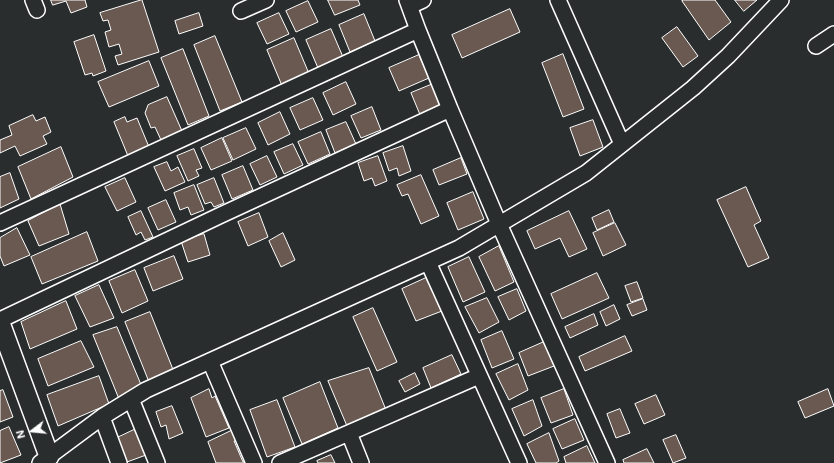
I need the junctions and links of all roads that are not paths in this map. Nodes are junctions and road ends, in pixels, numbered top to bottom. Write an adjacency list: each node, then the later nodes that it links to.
1 (266, 0): 5 (street)
2 (558, 0): 10 (street)
3 (781, 0): 10 (street)
4 (413, 2): 6 (street)
5 (241, 11)
6 (418, 30): 9 (street); 11 (street)
7 (834, 34): 8 (street)
8 (816, 46)
9 (450, 109): 12 (street); 14 (street)
10 (622, 144): 12 (street)
11 (0, 223)
12 (499, 224): 13 (street); 28 (street)
13 (428, 262): 16 (street); 17 (street)
14 (0, 320)
15 (0, 323): 21 (street)
16 (210, 361): 18 (street); 24 (street)
17 (480, 376): 20 (street); 27 (street)
18 (131, 399): 19 (street); 23 (street)
19 (102, 417): 21 (street); 22 (street)
20 (349, 433): 25 (street); 26 (street)
21 (45, 460)
22 (119, 463)
23 (157, 463)
24 (254, 463)
25 (280, 463)
26 (361, 463)
27 (519, 463)
28 (607, 463)

